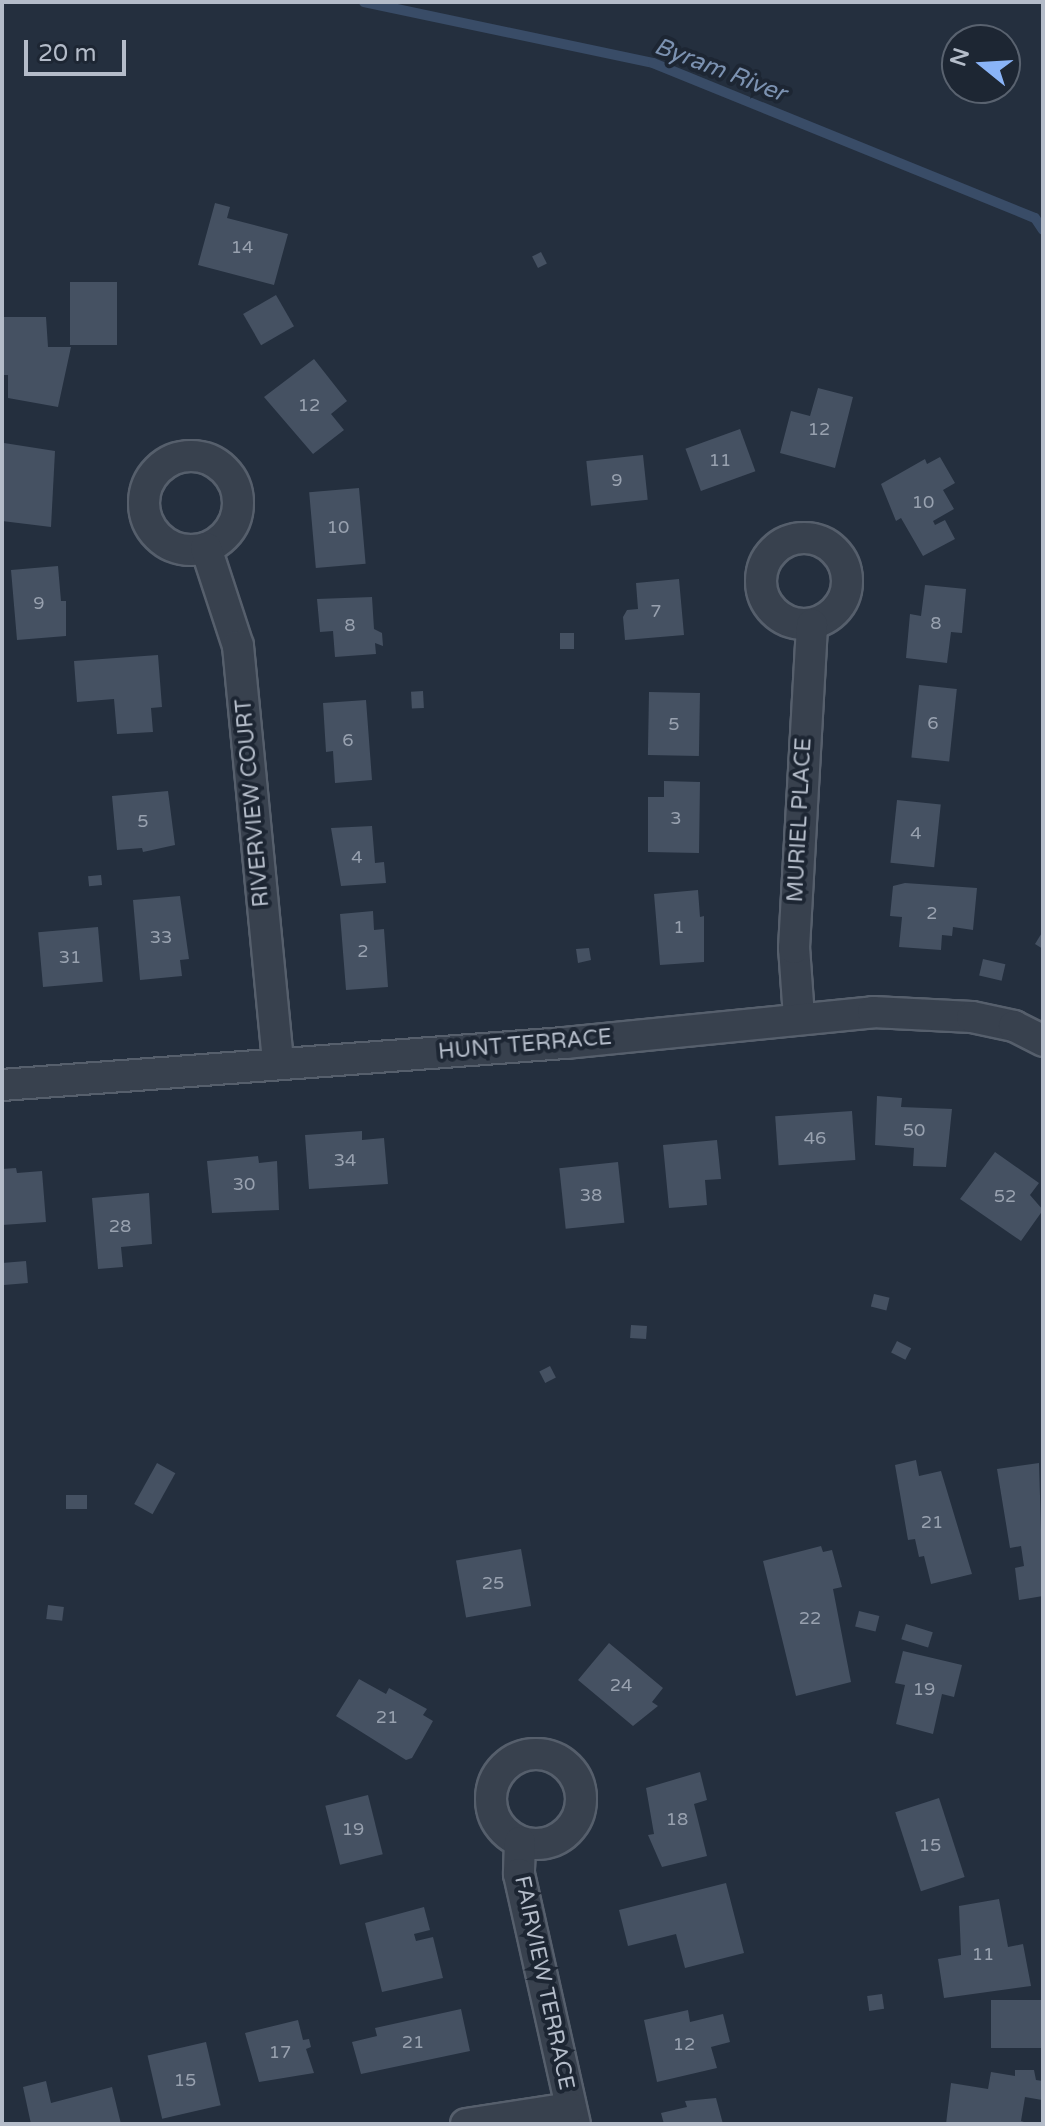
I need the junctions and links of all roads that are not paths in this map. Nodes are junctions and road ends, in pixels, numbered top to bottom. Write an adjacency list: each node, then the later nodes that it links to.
1 (206, 548): 5 (street, RIVERVIEW COURT)
2 (812, 624): 3 (street, MURIEL PLACE)
3 (799, 1017): 4 (street, HUNT TERRACE); 5 (street, HUNT TERRACE)
4 (1043, 1041)
5 (278, 1062): 6 (street, HUNT TERRACE)
6 (2, 1085)
7 (520, 1842): 8 (street, FAIRVIEW TERRACE)
8 (572, 2116): 9 (street)
9 (466, 2124)

